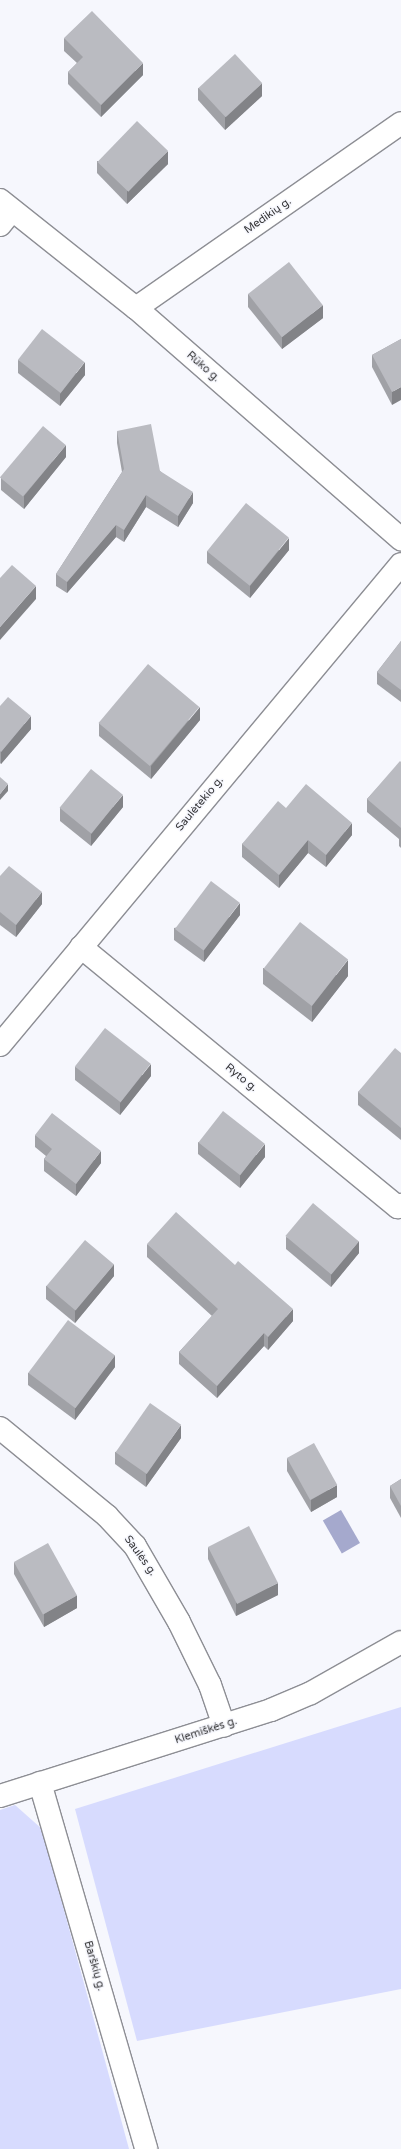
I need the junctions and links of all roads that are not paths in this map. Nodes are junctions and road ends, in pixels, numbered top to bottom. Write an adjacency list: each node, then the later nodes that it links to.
1 (401, 123): 3 (street, Medikių g.)
2 (4, 212): 3 (street, Rūko g.)
3 (136, 308): 4 (street, Rūko g.)
4 (401, 539)
5 (401, 564): 6 (street, Saulėtekio g.)
6 (81, 947): 7 (street, Saulėtekio g.); 8 (street, Ryto g.)
7 (0, 1045)
8 (401, 1205)
9 (0, 1428): 11 (street, Saulės g.)
10 (401, 1642): 11 (street, Klemiškės g.)
11 (224, 1726): 12 (street, Klemiškės g.)
12 (40, 1783): 13 (street, Klemiškės g.); 14 (street, Barškių g.)
13 (0, 1796)
14 (146, 2149)

